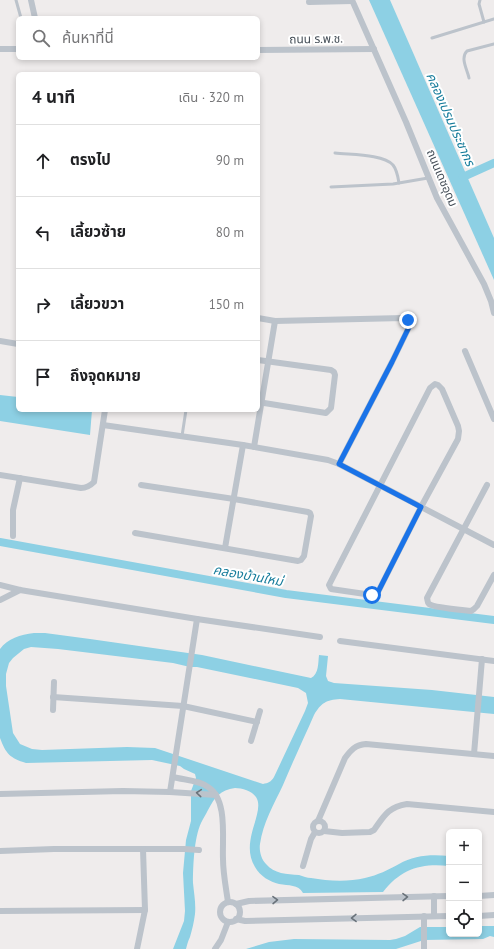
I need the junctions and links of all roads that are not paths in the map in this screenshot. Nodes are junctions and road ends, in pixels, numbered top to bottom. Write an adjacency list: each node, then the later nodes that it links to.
1 (16, 0): 6 (lane)
2 (31, 0): 7 (street)
3 (352, 0): 5 (street); 14 (street, ถนนเดชอุดม)
4 (480, 0): 9 (lane)
5 (309, 2)
6 (20, 16)
7 (35, 16)
8 (494, 19): 9 (lane)
9 (484, 22): 10 (lane)
10 (432, 38)
11 (494, 44): 16 (lane)
12 (0, 49): 13 (street)
13 (16, 49)
14 (374, 49): 15 (street, ถนน ร.พ.ช.); 18 (street, ถนนเดชอุดม)
15 (260, 50)
16 (469, 78)
17 (335, 153): 19 (lane)
18 (428, 178): 19 (lane); 21 (street, ถนนเดชอุดม)
19 (399, 183): 20 (lane)
20 (331, 187)
21 (494, 314)
22 (260, 318): 23 (street)
23 (275, 321): 28 (street); 38 (street)
24 (0, 341): 25 (street)
25 (16, 344)
26 (465, 351): 33 (street)
27 (260, 360): 28 (street)
28 (268, 362): 29 (street); 29 (street)
29 (260, 402)
30 (105, 412): 34 (street)
31 (186, 412): 35 (lane)
32 (259, 412): 37 (street)
33 (494, 419)
34 (103, 425): 35 (street); 40 (street)
35 (182, 436): 36 (street)
36 (242, 445): 37 (street); 44 (street)
37 (254, 447): 38 (street)
38 (339, 464): 43 (street)
39 (0, 475): 40 (street)
40 (20, 478): 48 (street)
41 (141, 485): 44 (street)
42 (487, 485): 46 (street)
43 (381, 486): 45 (street); 45 (street); 45 (street)
44 (234, 499): 50 (street); 50 (street)
45 (421, 507): 46 (street)
46 (464, 529): 49 (street); 51 (street)
47 (135, 533): 50 (street)
48 (13, 536)
49 (494, 545)
50 (225, 548)
51 (494, 575)
52 (0, 585): 53 (street)
53 (20, 590): 54 (street); 55 (street)
54 (0, 600)
55 (197, 619): 56 (street); 62 (street)
56 (320, 637)
57 (340, 641): 58 (street)
58 (482, 660): 59 (street); 67 (street)
59 (494, 661)
60 (54, 682): 61 (street)
61 (54, 697): 62 (street); 63 (street)
62 (184, 706): 65 (street); 69 (street)
63 (53, 710)
64 (260, 711): 65 (street)
65 (257, 722): 66 (street)
66 (251, 741)
67 (474, 754): 68 (street); 74 (street)
68 (494, 756)
69 (173, 778): 70 (street); 72 (street)
70 (170, 792): 71 (street); 72 (street, one-way to 70)
71 (0, 794)
72 (216, 795): 85 (street)
73 (494, 812): 75 (street)
74 (318, 821): 75 (street); 76 (street)
75 (324, 831): 76 (street)
76 (315, 832): 80 (street)
77 (143, 849): 78 (street); 79 (street); 87 (street)
78 (200, 850)
79 (0, 851)
80 (303, 866)
81 (494, 895): 84 (street)
82 (434, 896): 83 (street); 86 (street, one-way to 82); 91 (street)
83 (446, 896)
84 (482, 896)
85 (228, 902): 86 (street); 95 (street)
86 (236, 904): 94 (street)
87 (145, 910): 88 (street); 96 (street)
88 (0, 911)
89 (494, 915): 93 (street)
90 (424, 916): 91 (street); 94 (street, one-way to 94); 97 (street)
91 (434, 916): 92 (street)
92 (446, 916)
93 (482, 916)
94 (236, 919): 95 (street)
95 (228, 922): 98 (street)
96 (138, 947)
97 (424, 948)
98 (215, 949)

